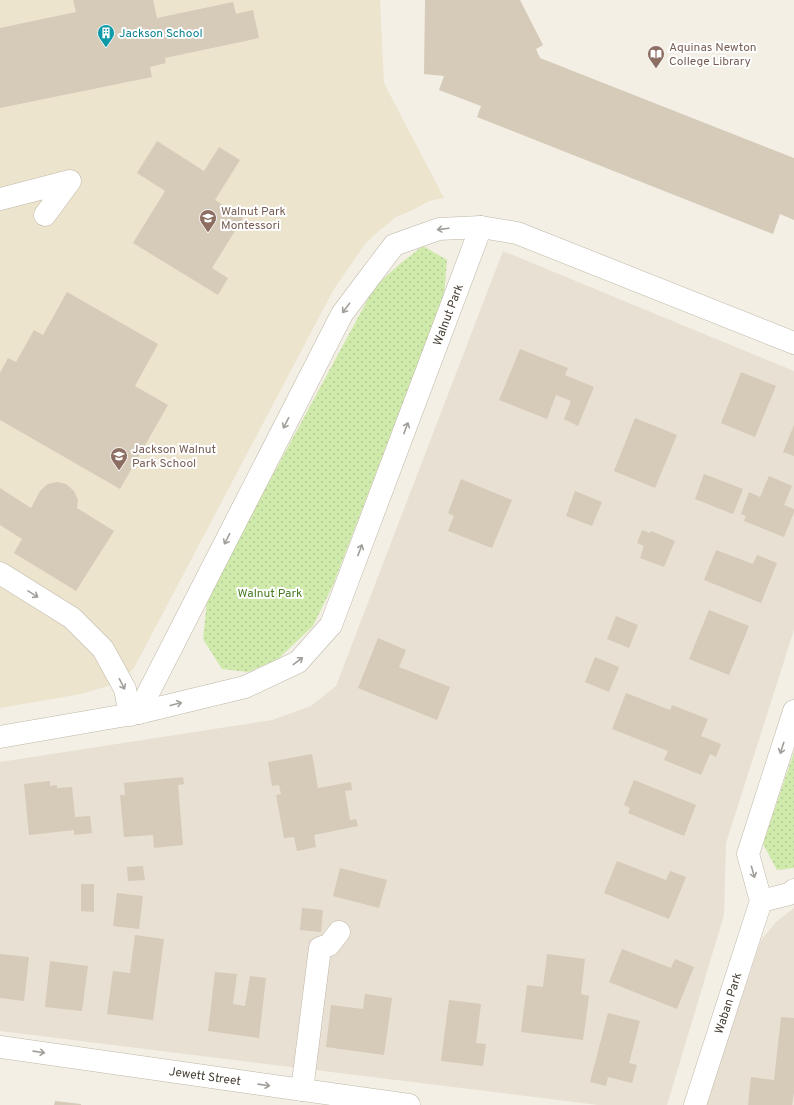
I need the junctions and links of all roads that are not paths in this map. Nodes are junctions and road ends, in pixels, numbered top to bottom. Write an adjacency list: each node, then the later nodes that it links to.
1 (0, 199): 2 (street)
2 (45, 215)
3 (482, 227): 4 (street); 7 (street, one-way to 7); 7 (street, Walnut Park, one-way to 3)
4 (794, 343)
5 (0, 573): 7 (street, one-way to 7)
6 (794, 711): 10 (street, one-way to 10)
7 (134, 714): 8 (street, Walnut Park)
8 (0, 737)
9 (794, 890): 10 (street)
10 (761, 901): 15 (street, Waban Park)
11 (339, 932): 13 (street)
12 (0, 1047): 13 (street, Jewett Street, one-way to 13)
13 (302, 1090): 14 (street, Jewett Street)
14 (409, 1105)
15 (695, 1105)

